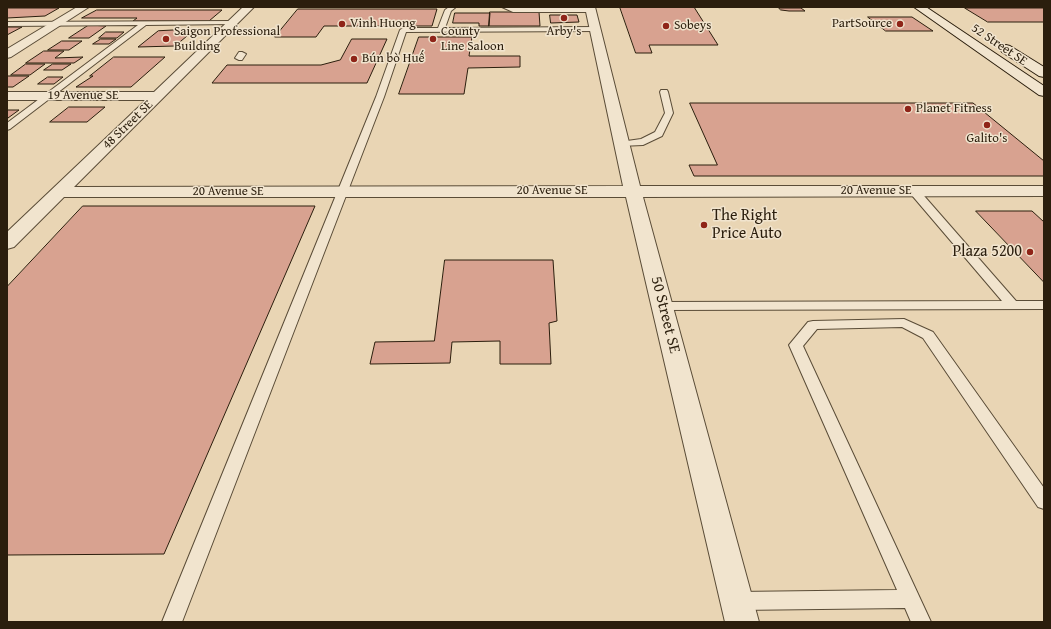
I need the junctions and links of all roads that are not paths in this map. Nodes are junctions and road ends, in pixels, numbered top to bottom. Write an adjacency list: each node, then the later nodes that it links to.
1 (84, 7): 11 (street)
2 (249, 7): 9 (street, 48 Street SE)
3 (454, 7): 13 (lane)
4 (505, 7): 7 (lane)
5 (919, 7): 18 (street, 52 Street SE)
6 (556, 8): 7 (lane); 8 (lane)
7 (543, 16): 8 (lane)
8 (593, 17): 13 (lane); 23 (street, 50 Street SE)
9 (233, 23): 12 (lane); 21 (street, 48 Street SE)
10 (7, 24): 11 (lane)
11 (57, 24): 12 (lane); 15 (street)
12 (144, 24): 20 (lane)
13 (441, 29): 27 (lane)
14 (999, 44): 16 (street, 52 Street SE)
15 (7, 54)
16 (1044, 73)
17 (664, 92): 23 (lane)
18 (1044, 92)
19 (7, 96): 20 (street, 19 Avenue SE)
20 (48, 96): 21 (street, 19 Avenue SE); 22 (lane)
21 (159, 96): 26 (street, 48 Street SE)
22 (7, 127)
23 (622, 144): 28 (street, 50 Street SE)
24 (914, 191): 25 (street, 20 Avenue SE); 28 (street, 20 Avenue SE); 32 (lane)
25 (1044, 191)
26 (60, 192): 27 (street, 20 Avenue SE); 29 (street, 48 Street SE)
27 (343, 192): 28 (street, 20 Avenue SE); 36 (lane)
28 (633, 192): 31 (street, 50 Street SE)
29 (7, 243)
30 (1044, 305): 32 (lane)
31 (663, 306): 32 (lane); 35 (street, 50 Street SE)
32 (1013, 306)
33 (1044, 502): 34 (lane)
34 (911, 599): 35 (lane); 38 (lane)
35 (736, 601): 37 (street, 50 Street SE)
36 (172, 622)
37 (742, 622)
38 (921, 622)

